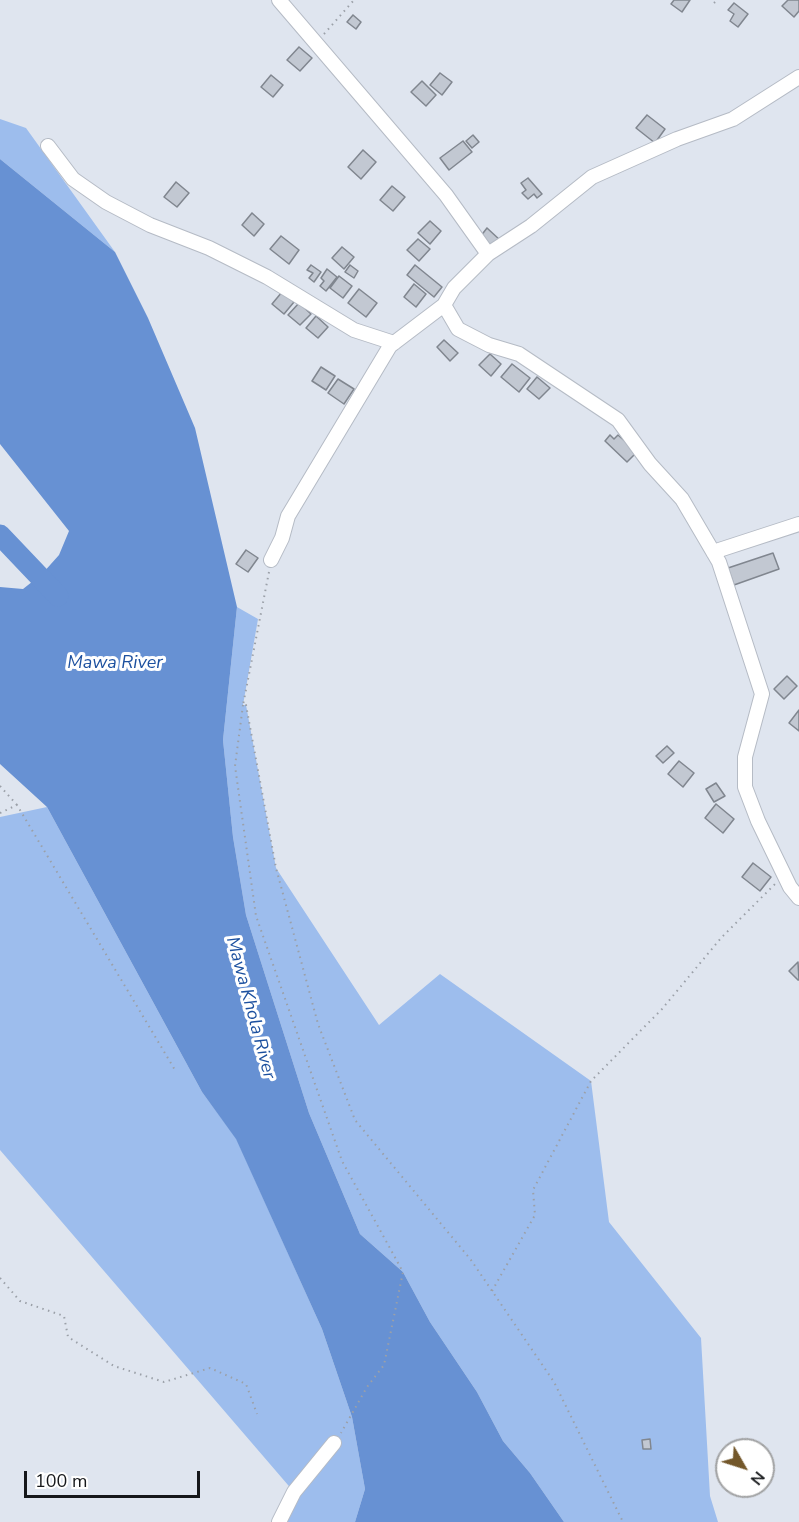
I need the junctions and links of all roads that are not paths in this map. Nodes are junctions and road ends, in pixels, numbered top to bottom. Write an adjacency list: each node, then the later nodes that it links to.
1 (279, 0): 4 (street)
2 (799, 78): 4 (street)
3 (48, 146): 6 (street)
4 (488, 254): 5 (street)
5 (444, 305): 6 (street); 8 (street)
6 (394, 343): 9 (street)
7 (799, 524): 8 (street)
8 (713, 552): 10 (street)
9 (271, 560)
10 (799, 898)
11 (334, 1443): 12 (street)
12 (279, 1522)

